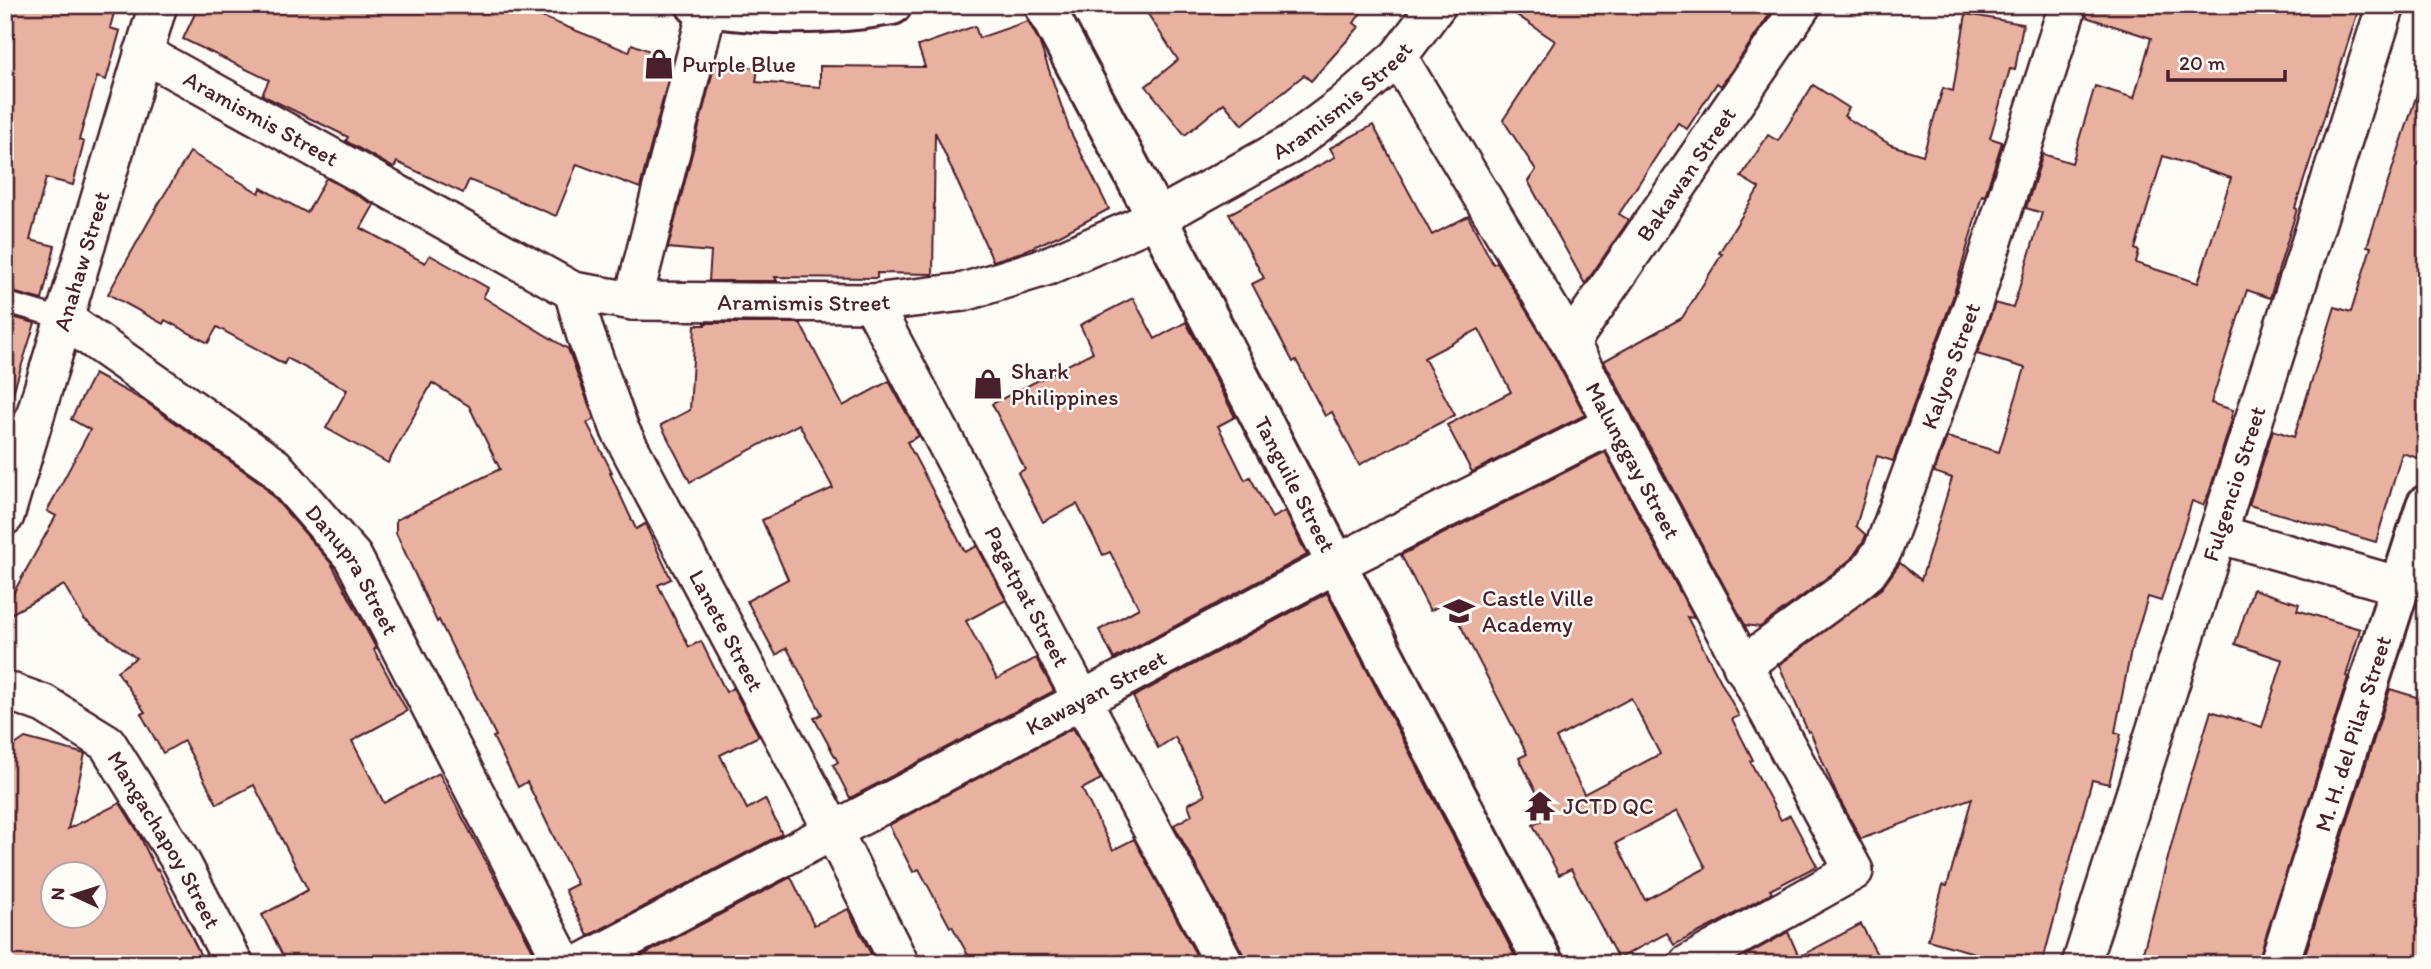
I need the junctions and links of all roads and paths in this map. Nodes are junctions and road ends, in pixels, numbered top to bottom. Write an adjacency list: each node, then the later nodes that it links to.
1 (158, 5): 9 (street, Anahaw Street)
2 (892, 5): 8 (street)
3 (1044, 5): 11 (street, Tanguile Street)
4 (1437, 5): 10 (street, Aramismis Street)
5 (1802, 5): 17 (street, Bakawan Street)
6 (2068, 5): 24 (street, Kalyos Street)
7 (2386, 5): 21 (street, Fulgencio Street)
8 (702, 6): 13 (street)
9 (143, 53): 12 (street, Aramismis Street); 16 (street, Anahaw Street)
10 (1398, 57): 11 (street, Aramismis Street); 17 (street, Malunggay Street)
11 (1157, 218): 15 (street, Aramismis Street); 22 (street, Tanguile Street)
12 (573, 291): 13 (street, Aramismis Street); 27 (street, Lanete Street)
13 (633, 301): 15 (street, Aramismis Street)
14 (5, 302): 16 (lane, Danupra Street)
15 (872, 303): 26 (street, Pagatpat Street)
16 (64, 319): 19 (street, Anahaw Street); 29 (street, Danupra Street)
17 (1570, 343): 18 (street, Malunggay Street)
18 (1614, 424): 22 (street, Kawayan Street); 24 (street, Malunggay Street)
19 (5, 516)
20 (2423, 524): 23 (street, M. H. del Pilar Street)
21 (2218, 534): 23 (street); 35 (street, Fulgencio Street)
22 (1336, 564): 26 (street, Kawayan Street); 33 (street, Tanguile Street)
23 (2400, 586): 36 (street, M. H. del Pilar Street)
24 (1742, 666): 34 (street, Malunggay Street)
25 (5, 690): 28 (street, Mangachapoy Street)
26 (1082, 701): 27 (street, Kawayan Street); 32 (street, Pagatpat Street)
27 (833, 831): 30 (street, Kawayan Street); 31 (street, Lanete Street)
28 (234, 964)
29 (564, 964)
30 (580, 964)
31 (900, 964)
32 (1225, 964)
33 (1544, 964)
34 (1688, 964)
35 (2081, 964)
36 (2279, 964)

